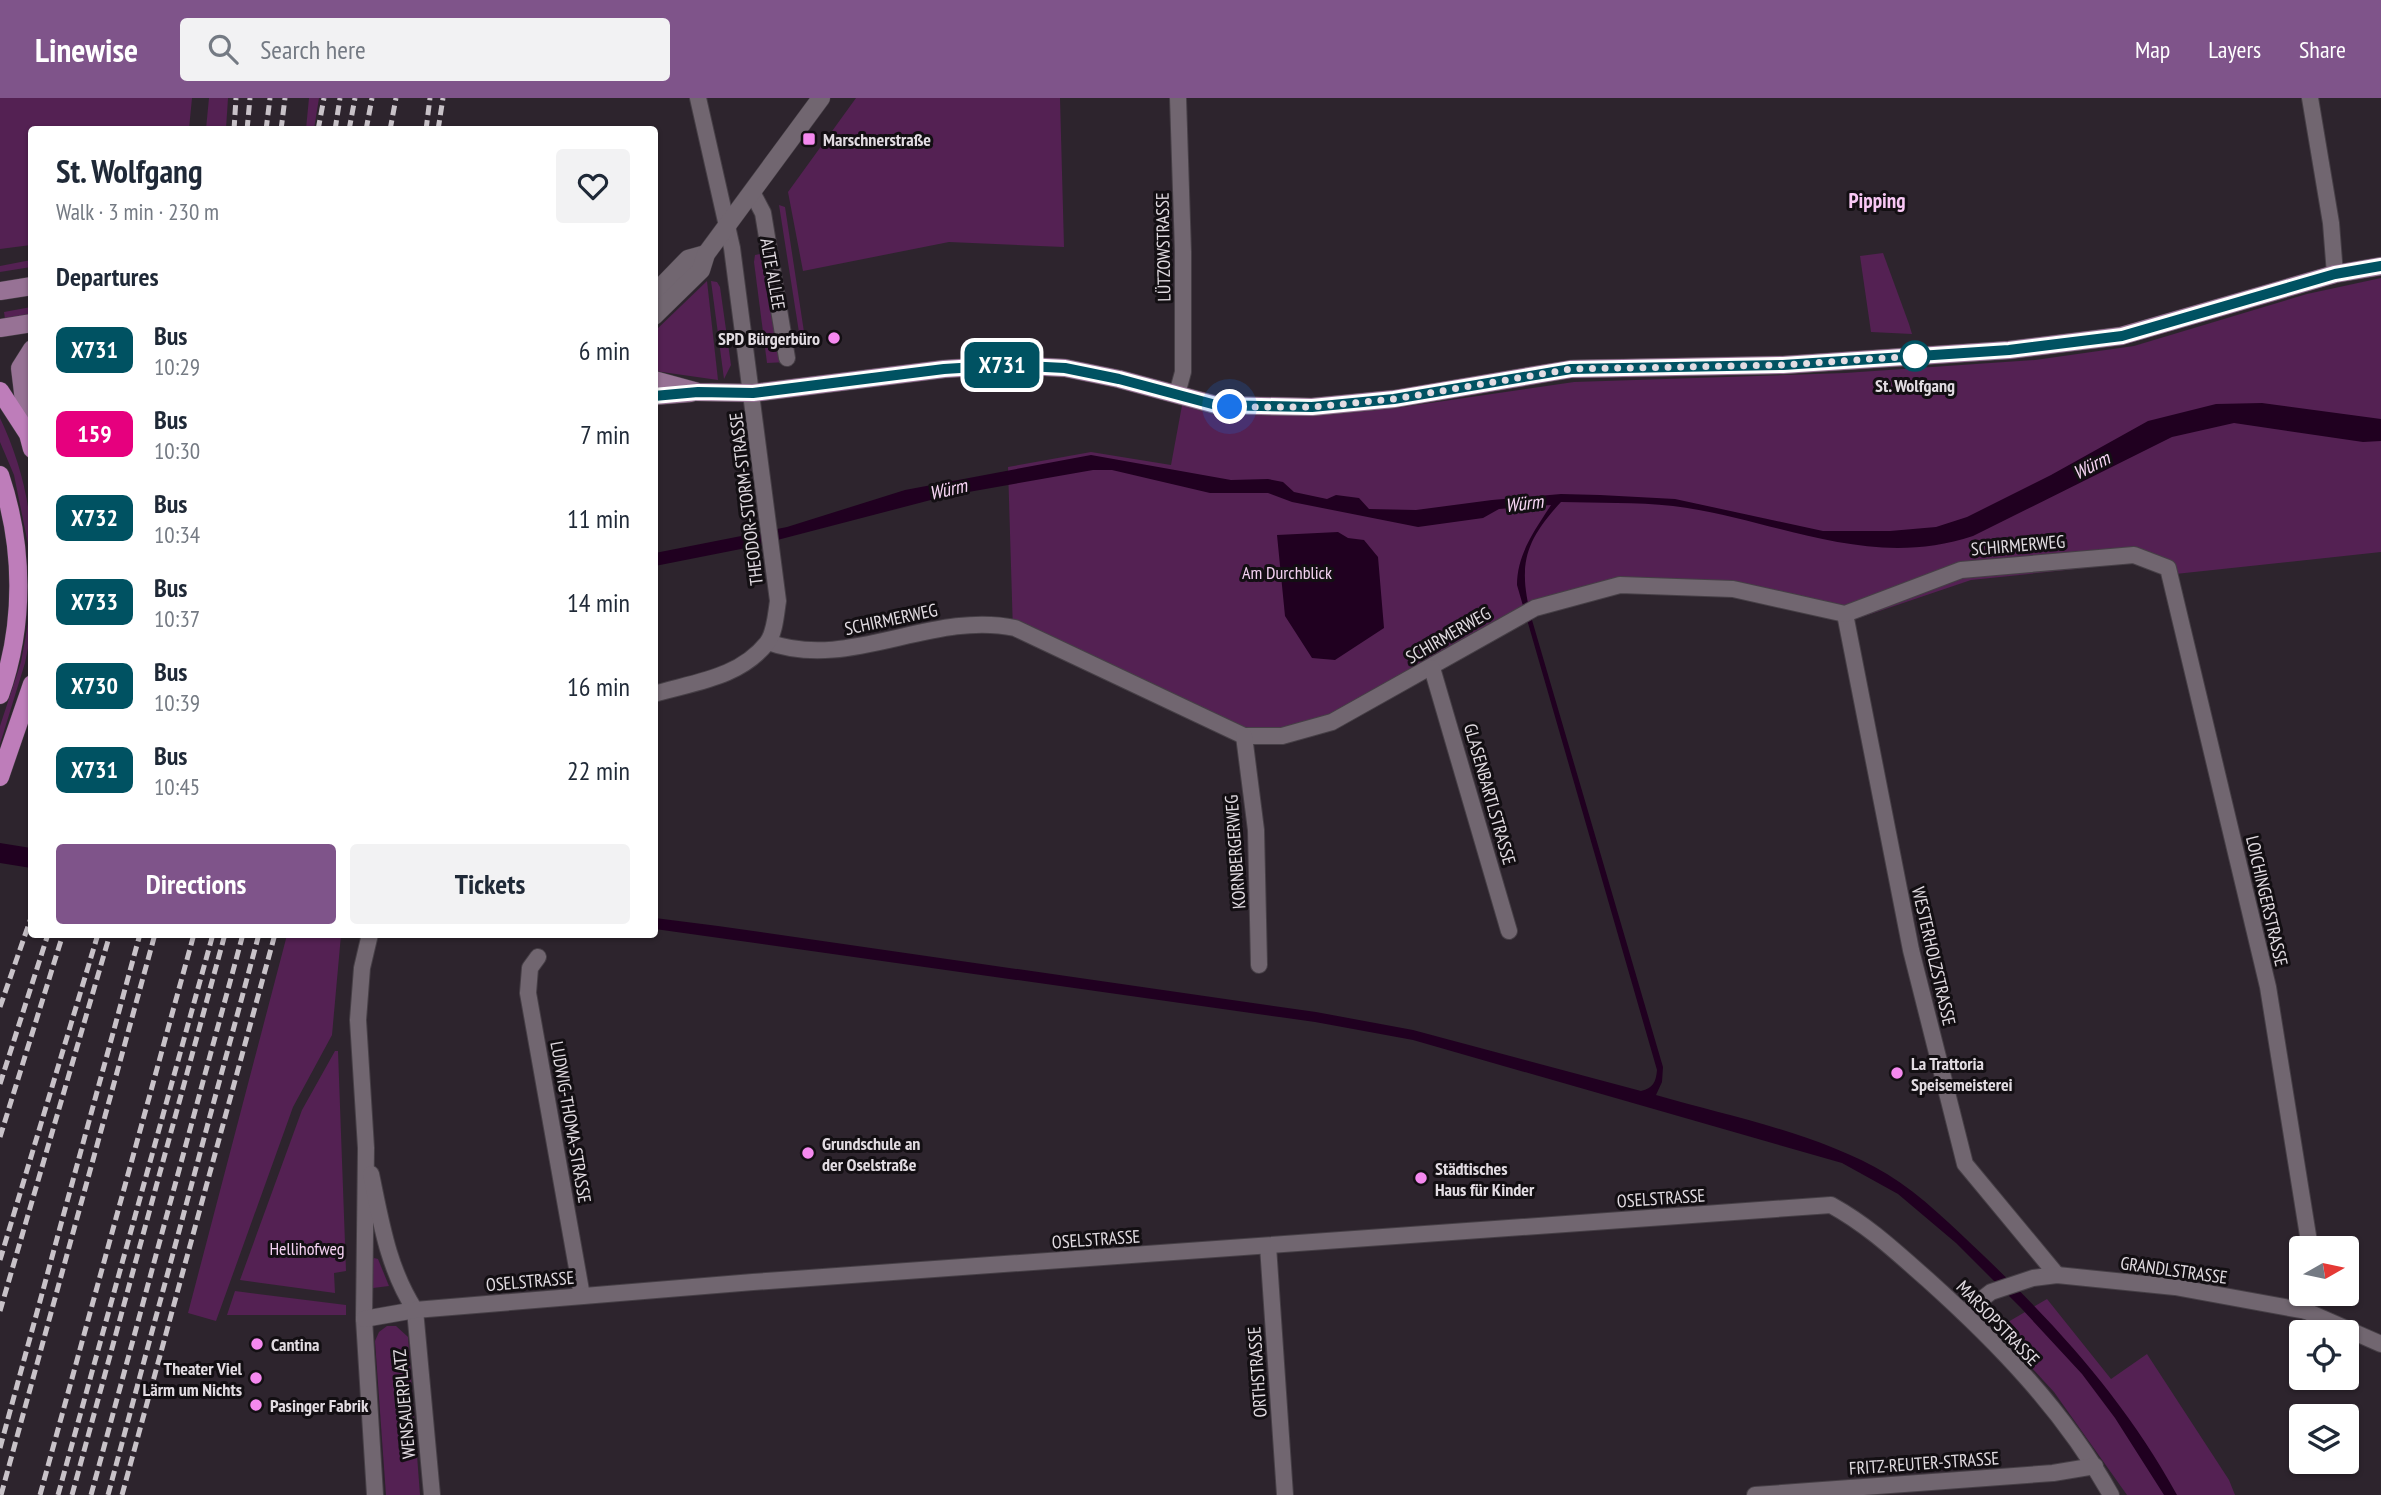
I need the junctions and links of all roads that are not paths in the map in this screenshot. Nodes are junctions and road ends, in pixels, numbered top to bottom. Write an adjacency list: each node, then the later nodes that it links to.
1 (698, 98): 6 (street)
2 (821, 98): 5 (street)
3 (1178, 98): 22 (street, LÜTZOWSTRASSE)
4 (2309, 98): 9 (street)
5 (752, 192): 6 (street); 17 (street, ALTE ALLEE)
6 (727, 225): 7 (street); 21 (street, THEODOR-STORM-STRASSE)
7 (706, 254): 11 (street); 13 (street)
8 (2381, 266): 9 (main road)
9 (2335, 274): 22 (main road)
10 (28, 287): 12 (main road)
11 (658, 290)
12 (0, 291)
13 (658, 312)
14 (28, 324): 15 (main road)
15 (0, 328)
16 (28, 355): 24 (main road)
17 (787, 358)
18 (658, 381): 20 (main road)
19 (0, 391): 25 (main road)
20 (698, 392): 21 (main road); 23 (main road)
21 (753, 393): 22 (main road); 29 (street, THEODOR-STORM-STRASSE)
22 (1177, 394)
23 (658, 396)
24 (28, 426)
25 (28, 438)
26 (0, 475): 32 (main road)
27 (2168, 568): 28 (street, SCHIRMERWEG); 42 (street, LOICHINGERSTRASSE)
28 (1846, 614): 30 (street, SCHIRMERWEG); 44 (street, WESTERHOLZSTRASSE)
29 (768, 642): 31 (street); 34 (street, SCHIRMERWEG)
30 (1432, 668): 34 (street, SCHIRMERWEG); 36 (street, GLASENBARTLSTRASSE)
31 (658, 693)
32 (0, 695)
33 (28, 696): 35 (main road)
34 (1244, 736): 39 (street, KORNBERGERWEG)
35 (0, 777)
36 (1509, 931)
37 (369, 938): 40 (street)
38 (538, 957): 45 (street, LUDWIG-THOMA-STRASSE)
39 (1259, 965)
40 (366, 1148): 47 (street); 50 (street)
41 (1831, 1205): 43 (street, OSELSTRASSE); 49 (street, MARSOPSTRASSE)
42 (2308, 1236)
43 (1268, 1246): 45 (street, OSELSTRASSE); 55 (street, ORTHSTRASSE)
44 (2057, 1275): 48 (street, GRANDLSTRASSE); 49 (street, GRANDLSTRASSE)
45 (582, 1296): 47 (street, OSELSTRASSE)
46 (2307, 1306): 48 (street)
47 (415, 1310): 50 (street, OSELSTRASSE); 54 (street, WENSAUERPLATZ)
48 (2306, 1311): 51 (street, GRANDLSTRASSE)
49 (1964, 1313): 52 (street, MARSOPSTRASSE)
50 (364, 1319): 53 (street, WENSAUERPLATZ)
51 (2381, 1344)
52 (2095, 1466): 56 (street, FRITZ-REUTER-STRASSE); 57 (street, MARSOPSTRASSE)
53 (375, 1495)
54 (432, 1495)
55 (1285, 1495)
56 (1755, 1495)
57 (2111, 1495)

